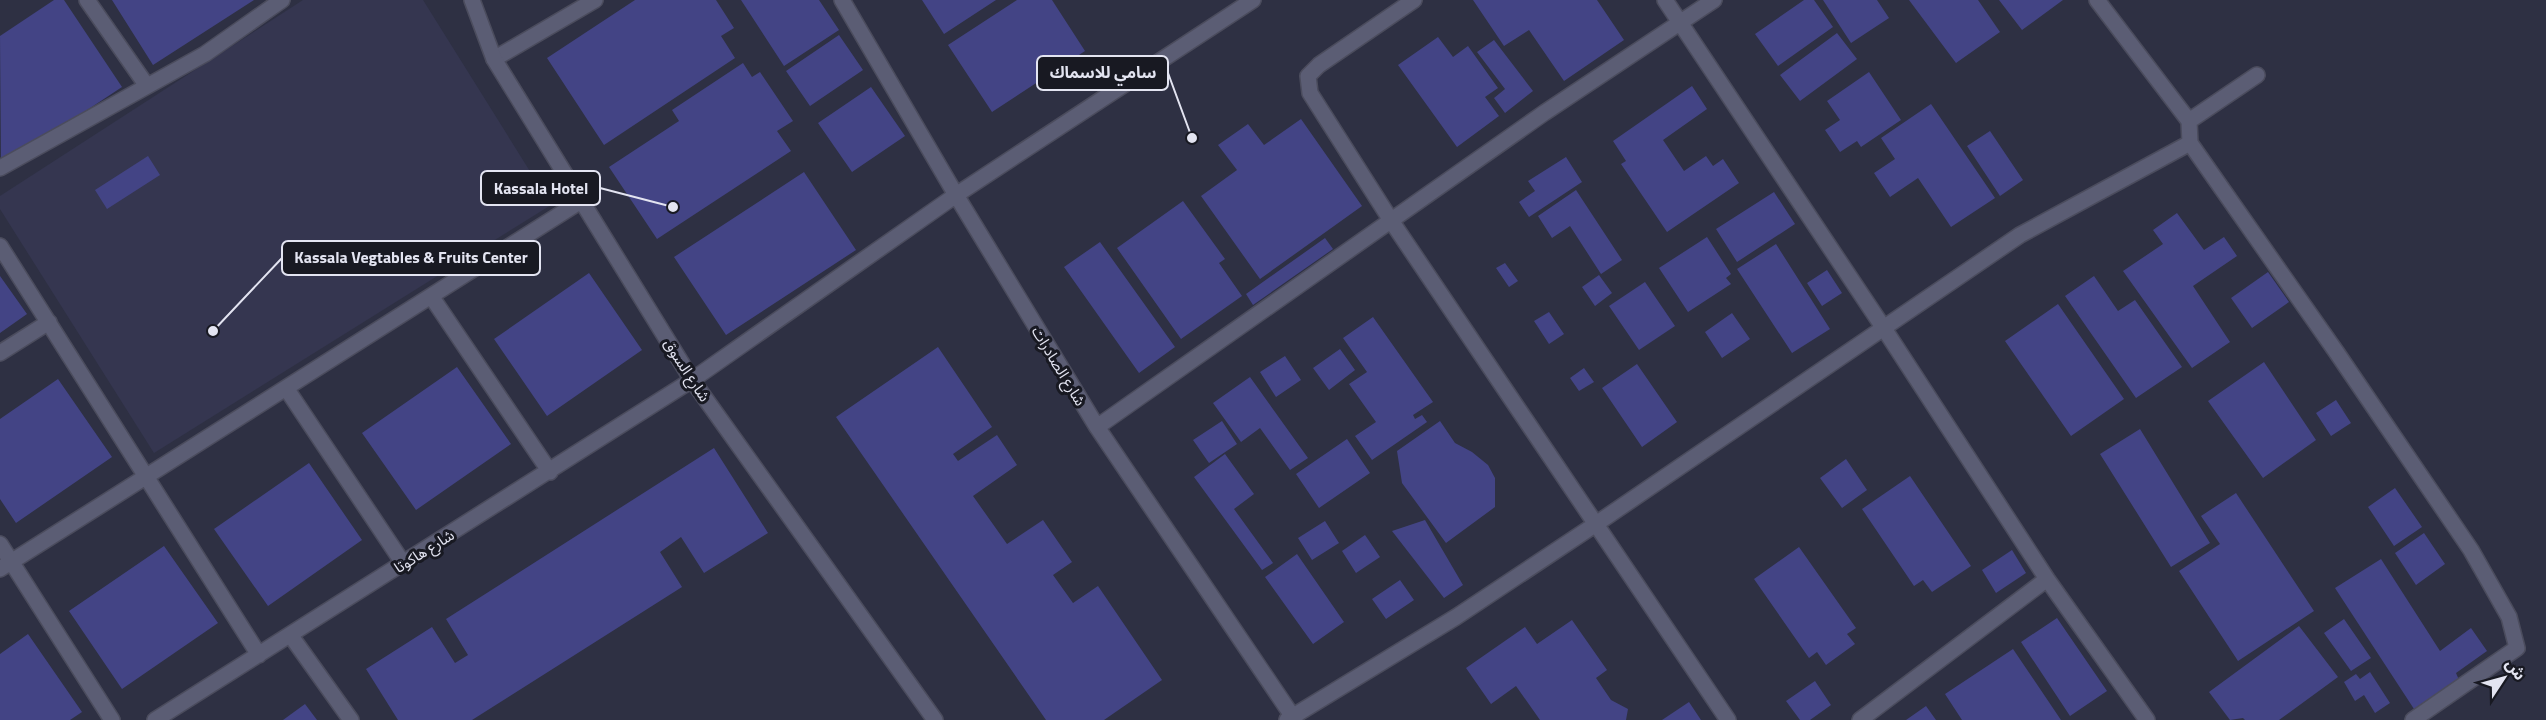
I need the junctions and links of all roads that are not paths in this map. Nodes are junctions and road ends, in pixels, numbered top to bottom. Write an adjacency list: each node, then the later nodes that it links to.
1 (87, 0): 14 (street)
2 (282, 0): 14 (street)
3 (472, 0): 12 (street, شارع السوق)
4 (595, 0): 12 (street)
5 (842, 0): 18 (street, شارع الصادرات)
6 (1253, 0): 18 (street, شارع هاكوتا)
7 (1414, 0): 20 (street)
8 (1665, 0): 11 (street)
9 (1714, 0): 11 (street)
10 (2097, 0): 15 (street)
11 (1679, 22): 20 (street); 24 (street)
12 (494, 58): 19 (street, شارع السوق)
13 (2257, 75): 15 (street)
14 (147, 86): 17 (street)
15 (2189, 122): 16 (street)
16 (2190, 143): 24 (street); 46 (street)
17 (0, 168)
18 (956, 195): 26 (street, شارع هاكوتا); 28 (street, شارع الصادرات)
19 (581, 201): 22 (street); 26 (street, شارع السوق)
20 (1392, 222): 28 (street); 31 (street)
21 (0, 246): 23 (street)
22 (431, 296): 27 (street); 29 (street)
23 (49, 322): 25 (street); 30 (street)
24 (1883, 327): 31 (street); 35 (street)
25 (0, 353)
26 (692, 380): 29 (street, شارع هاكوتا); 42 (street, شارع السوق)
27 (286, 388): 30 (street); 33 (street)
28 (1097, 428): 38 (street, شارع الصادرات)
29 (550, 472): 33 (street, شارع هاكوتا)
30 (146, 478): 34 (street); 37 (street)
31 (1596, 524): 38 (street); 43 (street)
32 (0, 544): 34 (street)
33 (403, 563): 36 (street, شارع هاكوتا)
34 (6, 565): 39 (street)
35 (2047, 579): 44 (street); 45 (street)
36 (291, 636): 37 (street, شارع هاكوتا); 41 (street)
37 (259, 655): 40 (street, شارع هاكوتا)
38 (1292, 719)
39 (112, 720)
40 (154, 720)
41 (351, 720)
42 (936, 720)
43 (1728, 720)
44 (1860, 720)
45 (2147, 720)
46 (2413, 720)

